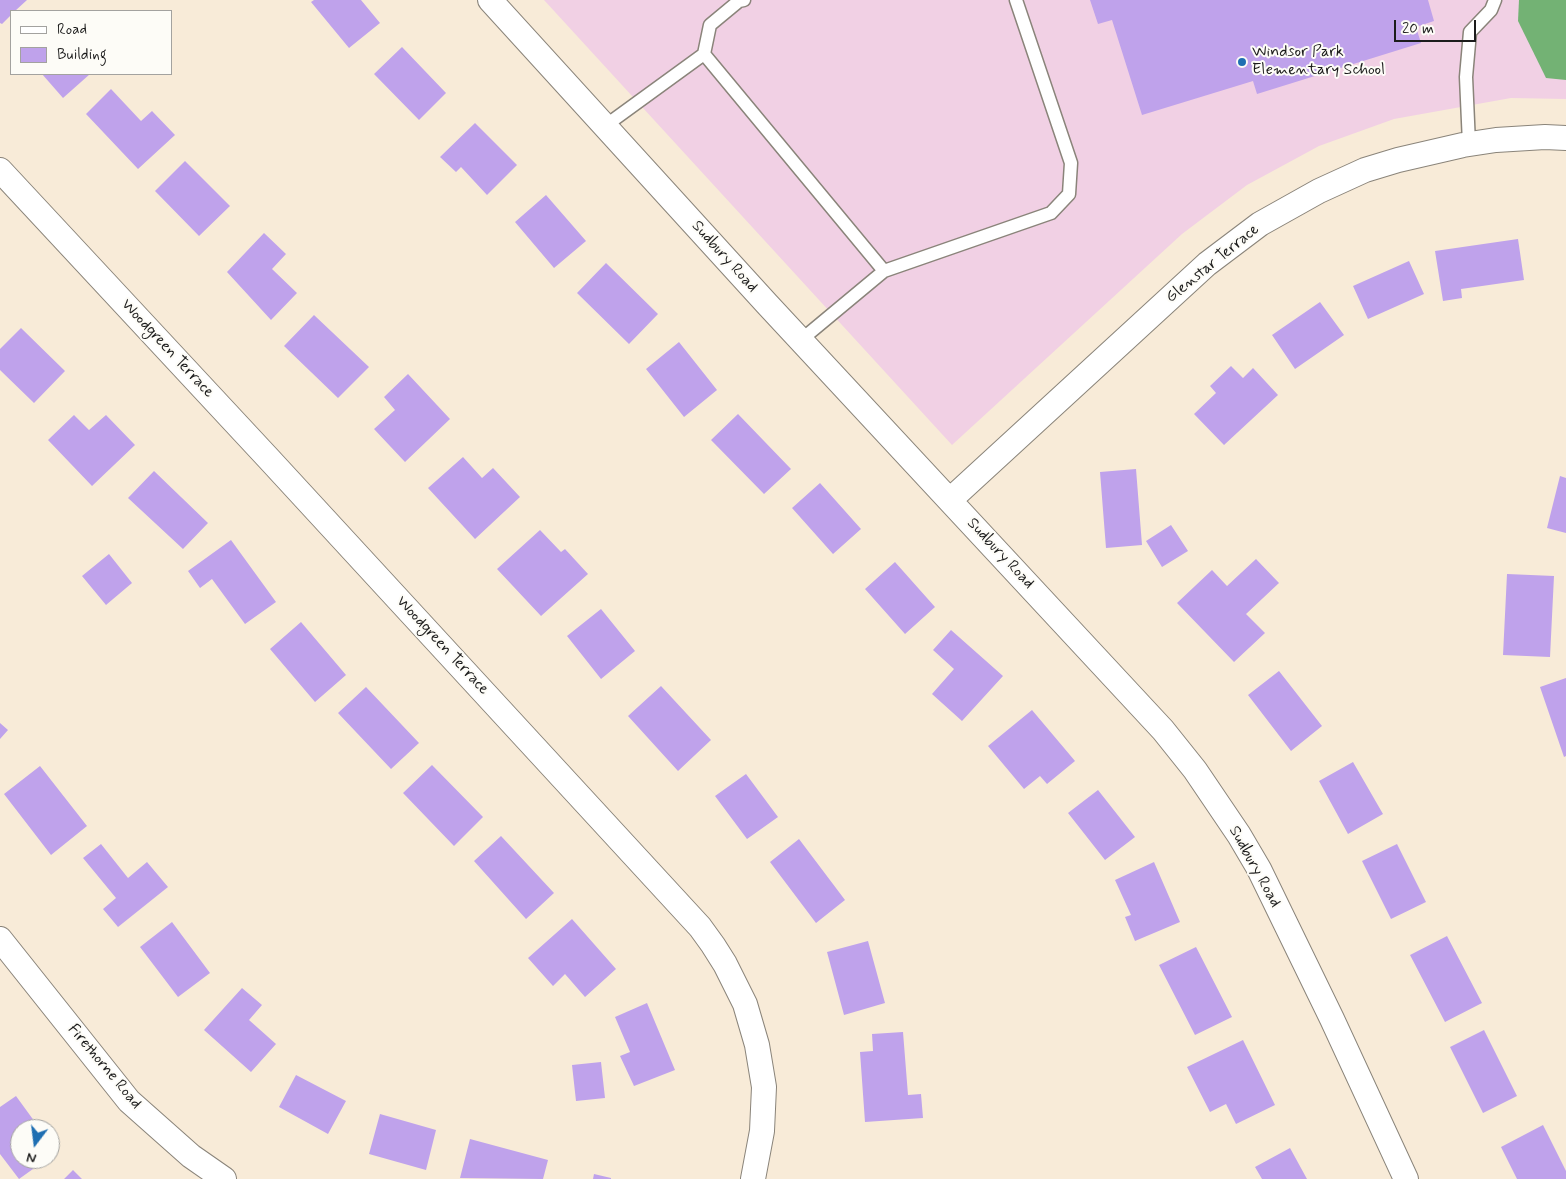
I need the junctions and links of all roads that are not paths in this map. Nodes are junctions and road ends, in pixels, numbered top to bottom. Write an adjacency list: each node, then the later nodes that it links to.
1 (490, 0): 6 (street, Sudbury Road)
2 (744, 0): 5 (lane)
3 (1016, 0): 10 (lane)
4 (1495, 0): 8 (lane)
5 (704, 54): 6 (lane); 10 (lane)
6 (605, 126): 11 (street, Sudbury Road)
7 (1566, 138): 8 (street, Glenstar Terrace)
8 (1469, 144): 12 (street, Glenstar Terrace)
9 (0, 170): 15 (street, Woodgreen Terrace)
10 (884, 271): 11 (lane)
11 (801, 340): 12 (street, Sudbury Road)
12 (950, 500): 16 (street, Sudbury Road)
13 (0, 939): 14 (street, Firethorne Road)
14 (224, 1179)
15 (753, 1179)
16 (1406, 1179)

